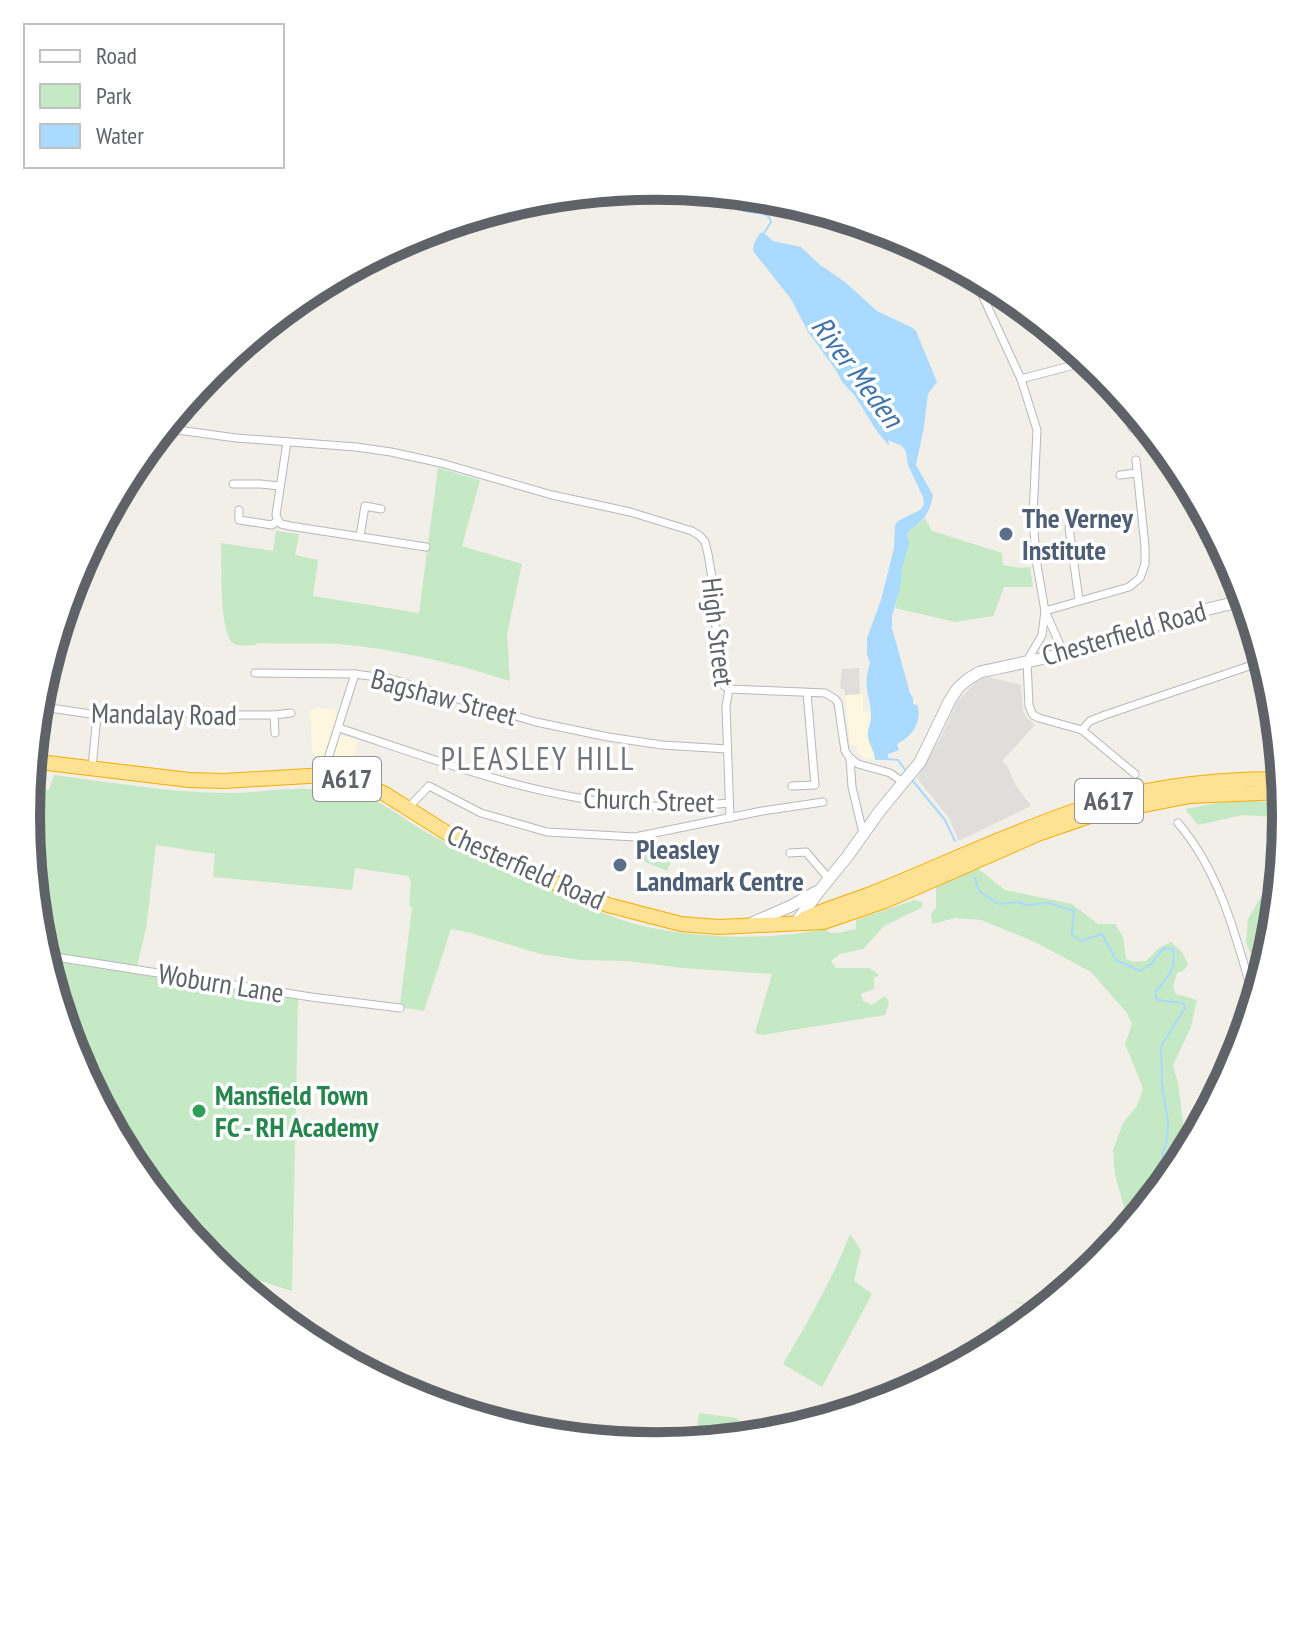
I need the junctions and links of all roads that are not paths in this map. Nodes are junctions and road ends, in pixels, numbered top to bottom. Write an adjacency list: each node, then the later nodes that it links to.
1 (981, 294): 3 (street)
2 (1075, 365): 3 (street)
3 (1021, 379): 21 (street)
4 (1131, 425): 5 (street)
5 (1132, 428)
6 (177, 430): 7 (street)
7 (287, 442): 12 (street); 27 (street, High Street)
8 (1136, 460): 9 (street)
9 (1137, 473): 10 (street); 19 (street)
10 (1120, 475)
11 (233, 484): 12 (street)
12 (280, 486): 15 (street)
13 (381, 509): 17 (street)
14 (239, 510): 15 (street)
15 (278, 520): 17 (street)
16 (1069, 528): 19 (street)
17 (360, 536): 18 (street)
18 (426, 547)
19 (1079, 600): 21 (street)
20 (1233, 603): 22 (street, Chesterfield Road)
21 (1045, 611): 22 (street); 23 (street)
22 (1067, 653): 23 (street, Chesterfield Road)
23 (1027, 661): 34 (street); 43 (street, Chesterfield Road)
24 (1253, 665): 34 (street)
25 (255, 673): 26 (street, Bagshaw Street)
26 (355, 674): 33 (street); 36 (street, Bagshaw Street)
27 (729, 689): 28 (street); 36 (street, High Street)
28 (807, 693): 37 (street); 44 (street)
29 (50, 708): 31 (street, Mandalay Road)
30 (291, 713): 32 (street, Mandalay Road)
31 (97, 715): 32 (street, Mandalay Road); 39 (street)
32 (274, 715): 35 (street)
33 (339, 728): 41 (street); 47 (street, Church Street)
34 (1082, 730): 40 (street)
35 (275, 733)
36 (727, 749): 47 (street, High Street)
37 (850, 758): 43 (street); 51 (street)
38 (42, 763): 39 (highway, Chesterfield Road / A617)
39 (91, 769): 41 (highway, Chesterfield Road / A617)
40 (1135, 774)
41 (325, 775): 48 (highway, Chesterfield Road / A617)
42 (1271, 779): 55 (highway, A617)
43 (905, 782): 51 (street, Chesterfield Road)
44 (792, 786)
45 (1271, 793): 55 (highway, A617)
46 (823, 802): 49 (street)
47 (729, 803): 49 (street, High Street)
48 (408, 808): 49 (street); 56 (highway, Chesterfield Road / A617)
49 (730, 818)
50 (1178, 823): 58 (street)
51 (866, 832): 53 (street, Chesterfield Road)
52 (790, 853): 53 (street)
53 (829, 879): 54 (street, Chesterfield Road)
54 (820, 890): 55 (street, Chesterfield Road); 56 (street, Chesterfield Road)
55 (796, 922): 56 (highway, Chesterfield Road / A617)
56 (744, 926)
57 (57, 957): 59 (street, Woburn Lane)
58 (1249, 982)
59 (400, 1008)

